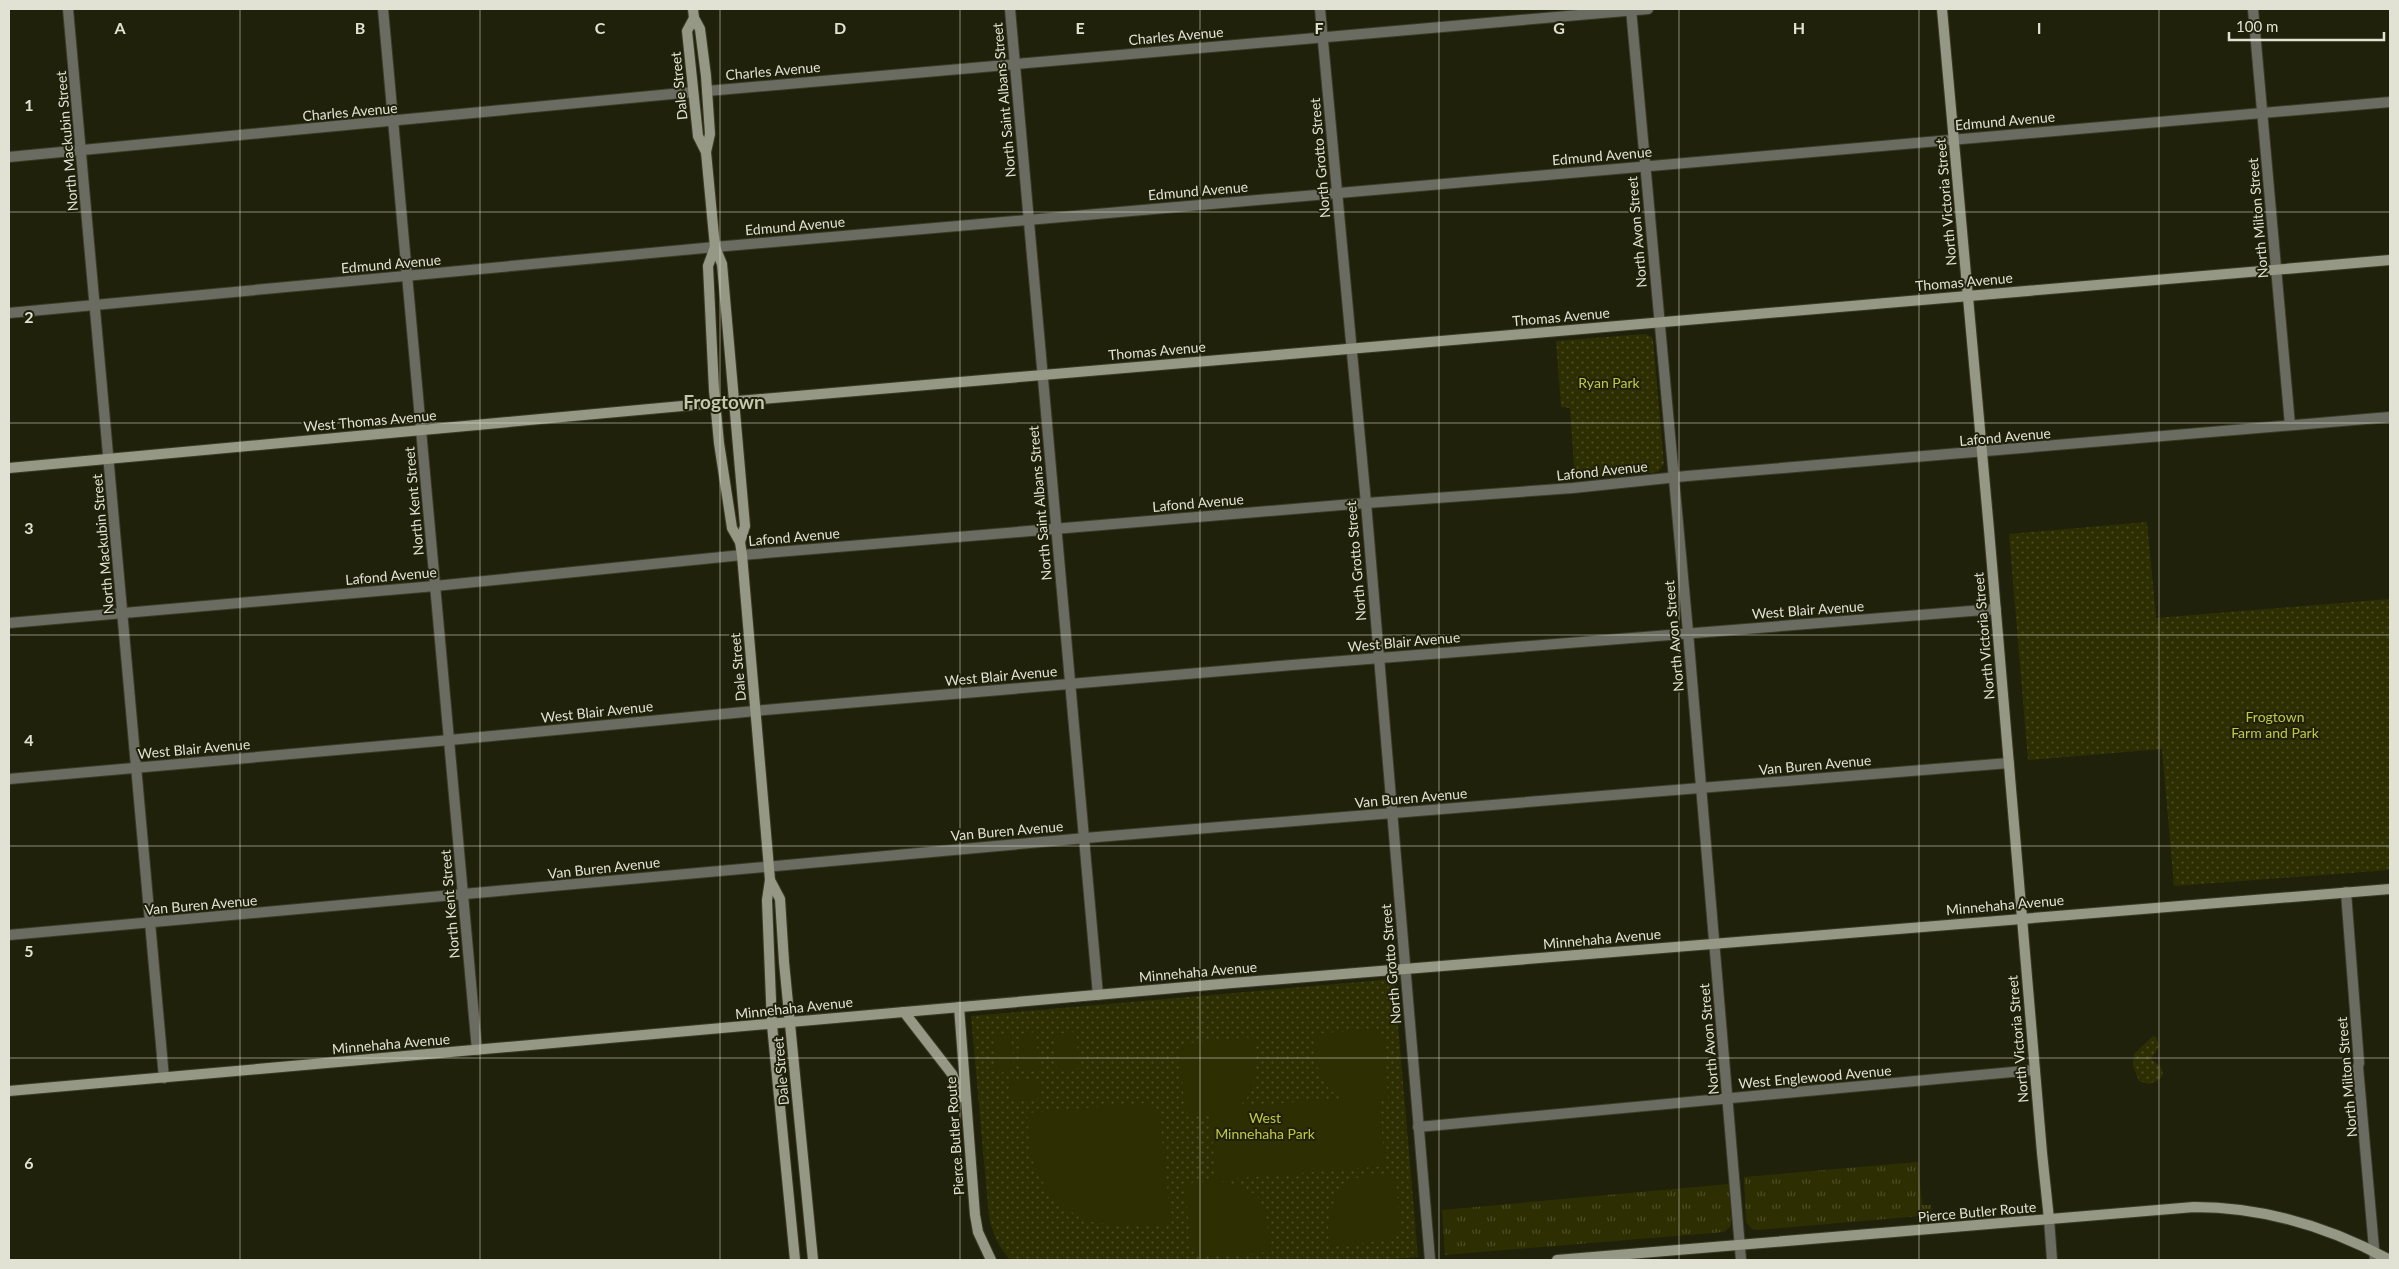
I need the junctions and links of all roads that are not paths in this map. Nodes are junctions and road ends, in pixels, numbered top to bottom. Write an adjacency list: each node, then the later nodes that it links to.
1 (68, 9): 18 (street, North Mackubin Street)
2 (383, 9): 16 (street, North Kent Street)
3 (1010, 9): 11 (street, North Saint Albans Street)
4 (1320, 9): 10 (street, North Grotto Street)
5 (1648, 9): 8 (street, Charles Avenue)
6 (1942, 9): 17 (street, North Victoria Street)
7 (2253, 9): 15 (street, North Milton Street)
8 (1631, 10): 10 (street, Charles Avenue); 21 (street, North Avon Street)
9 (693, 13): 12 (street, Dale Street); 13 (street, Dale Street)
10 (1322, 38): 11 (street, Charles Avenue); 22 (street, North Grotto Street)
11 (1014, 64): 12 (street, Charles Avenue); 23 (street, North Saint Albans Street)
12 (707, 91): 19 (street, Dale Street)
13 (693, 92): 16 (street, Charles Avenue); 19 (street, Dale Street)
14 (2390, 102): 15 (street, Edmund Avenue)
15 (2262, 112): 17 (street, Edmund Avenue); 26 (street, North Milton Street)
16 (393, 122): 18 (street, Charles Avenue); 27 (street, North Kent Street)
17 (1954, 139): 21 (street, Edmund Avenue); 28 (street, North Victoria Street)
18 (81, 150): 20 (street, Charles Avenue); 29 (street, North Mackubin Street)
19 (706, 152): 24 (street, Dale Street)
20 (9, 157)
21 (1644, 166): 22 (street, Edmund Avenue); 31 (street, North Avon Street)
22 (1336, 193): 23 (street, Edmund Avenue); 32 (street, North Grotto Street)
23 (1029, 219): 24 (street, Edmund Avenue); 33 (street, North Saint Albans Street)
24 (715, 247): 27 (street, Edmund Avenue); 34 (street, Dale Street); 35 (street, Dale Street)
25 (2390, 260): 26 (street, Thomas Avenue)
26 (2276, 270): 28 (street, Thomas Avenue); 37 (street, North Milton Street)
27 (407, 276): 29 (street, Edmund Avenue); 38 (street, North Kent Street)
28 (1968, 296): 31 (street, Thomas Avenue); 39 (street, North Victoria Street)
29 (96, 305): 30 (street, Edmund Avenue); 40 (street, North Mackubin Street)
30 (9, 313)
31 (1659, 322): 32 (street, Thomas Avenue); 42 (street, North Avon Street)
32 (1350, 349): 33 (street, Thomas Avenue); 43 (street, North Grotto Street)
33 (1043, 375): 34 (street, Thomas Avenue); 44 (street, North Saint Albans Street)
34 (734, 402): 35 (street, West Thomas Avenue); 45 (street, Dale Street)
35 (715, 403): 38 (street, West Thomas Avenue); 45 (street, Dale Street)
36 (2390, 417): 37 (street, Lafond Avenue)
37 (2290, 425): 39 (street, Lafond Avenue)
38 (421, 430): 40 (street, West Thomas Avenue); 47 (street, North Kent Street)
39 (1982, 453): 42 (street, Lafond Avenue); 48 (street, North Victoria Street)
40 (109, 459): 41 (street, West Thomas Avenue); 49 (street, North Mackubin Street)
41 (9, 468)
42 (1673, 478): 43 (street, Lafond Avenue); 51 (street, North Avon Street)
43 (1366, 503): 44 (street, Lafond Avenue); 52 (street, North Grotto Street)
44 (1057, 529): 46 (street, Lafond Avenue); 53 (street, North Saint Albans Street)
45 (740, 542): 46 (street, Dale Street)
46 (742, 555): 47 (street, Lafond Avenue); 54 (street, Dale Street)
47 (435, 586): 49 (street, Lafond Avenue); 55 (street, North Kent Street)
48 (1996, 609): 51 (street, West Blair Avenue); 56 (street, North Victoria Street)
49 (122, 614): 50 (street, Lafond Avenue); 57 (street, North Mackubin Street)
50 (9, 623)
51 (1688, 632): 52 (street, West Blair Avenue); 59 (street, North Avon Street)
52 (1378, 658): 53 (street, West Blair Avenue); 60 (street, North Grotto Street)
53 (1071, 684): 54 (street, West Blair Avenue); 61 (street, North Saint Albans Street)
54 (756, 710): 55 (street, West Blair Avenue); 62 (street, Dale Street)
55 (450, 740): 57 (street, West Blair Avenue); 66 (street, North Kent Street)
56 (2009, 763): 59 (street, Van Buren Avenue); 67 (street, North Victoria Street)
57 (137, 768): 58 (street, West Blair Avenue); 68 (street, North Mackubin Street)
58 (9, 779)
59 (1701, 788): 60 (street, Van Buren Avenue); 70 (street, North Avon Street)
60 (1392, 813): 61 (street, Van Buren Avenue); 71 (street, North Grotto Street)
61 (1084, 838): 62 (street, Van Buren Avenue); 72 (street, North Saint Albans Street)
62 (769, 866): 63 (street, Dale Street); 66 (street, Van Buren Avenue)
63 (770, 880): 75 (street, Dale Street); 76 (street, Dale Street)
64 (2390, 889): 65 (street, Minnehaha Avenue)
65 (2346, 892): 67 (street, Minnehaha Avenue); 86 (street, North Milton Street)
66 (463, 895): 68 (street, Van Buren Avenue); 77 (street, North Kent Street)
67 (2023, 918): 70 (street, Minnehaha Avenue); 78 (street, North Victoria Street)
68 (150, 923): 69 (street, Van Buren Avenue); 79 (street, North Mackubin Street)
69 (9, 935)
70 (1715, 944): 71 (street, Minnehaha Avenue); 81 (street, North Avon Street)
71 (1405, 968): 72 (street, Minnehaha Avenue); 83 (street, North Grotto Street)
72 (1098, 994): 73 (street, Minnehaha Avenue)
73 (959, 1007): 74 (street, Minnehaha Avenue); 82 (street, Pierce Butler Route)
74 (904, 1012): 75 (street, Minnehaha Avenue); 82 (street)
75 (790, 1023): 76 (street, Minnehaha Avenue); 88 (street, Dale Street)
76 (772, 1025): 77 (street, Minnehaha Avenue); 87 (street, Dale Street)
77 (477, 1050): 79 (street, Minnehaha Avenue)
78 (2035, 1070): 81 (street, West Englewood Avenue); 84 (street, North Victoria Street)
79 (164, 1078): 80 (street, Minnehaha Avenue)
80 (9, 1091)
81 (1728, 1099): 83 (street, West Englewood Avenue); 85 (street, North Avon Street)
82 (966, 1105): 89 (street, Pierce Butler Route)
83 (1418, 1127): 90 (street, North Grotto Street)
84 (2050, 1219): 85 (street, Pierce Butler Route); 86 (street, Pierce Butler Route); 93 (street, North Victoria Street)
85 (1740, 1245): 91 (street, Pierce Butler Route); 92 (street, North Avon Street)
86 (2375, 1256): 94 (street, Pierce Butler Route)
87 (795, 1260)
88 (813, 1260)
89 (991, 1260)
90 (1430, 1260)
91 (1557, 1260)
92 (1741, 1260)
93 (2052, 1260)
94 (2390, 1260)

